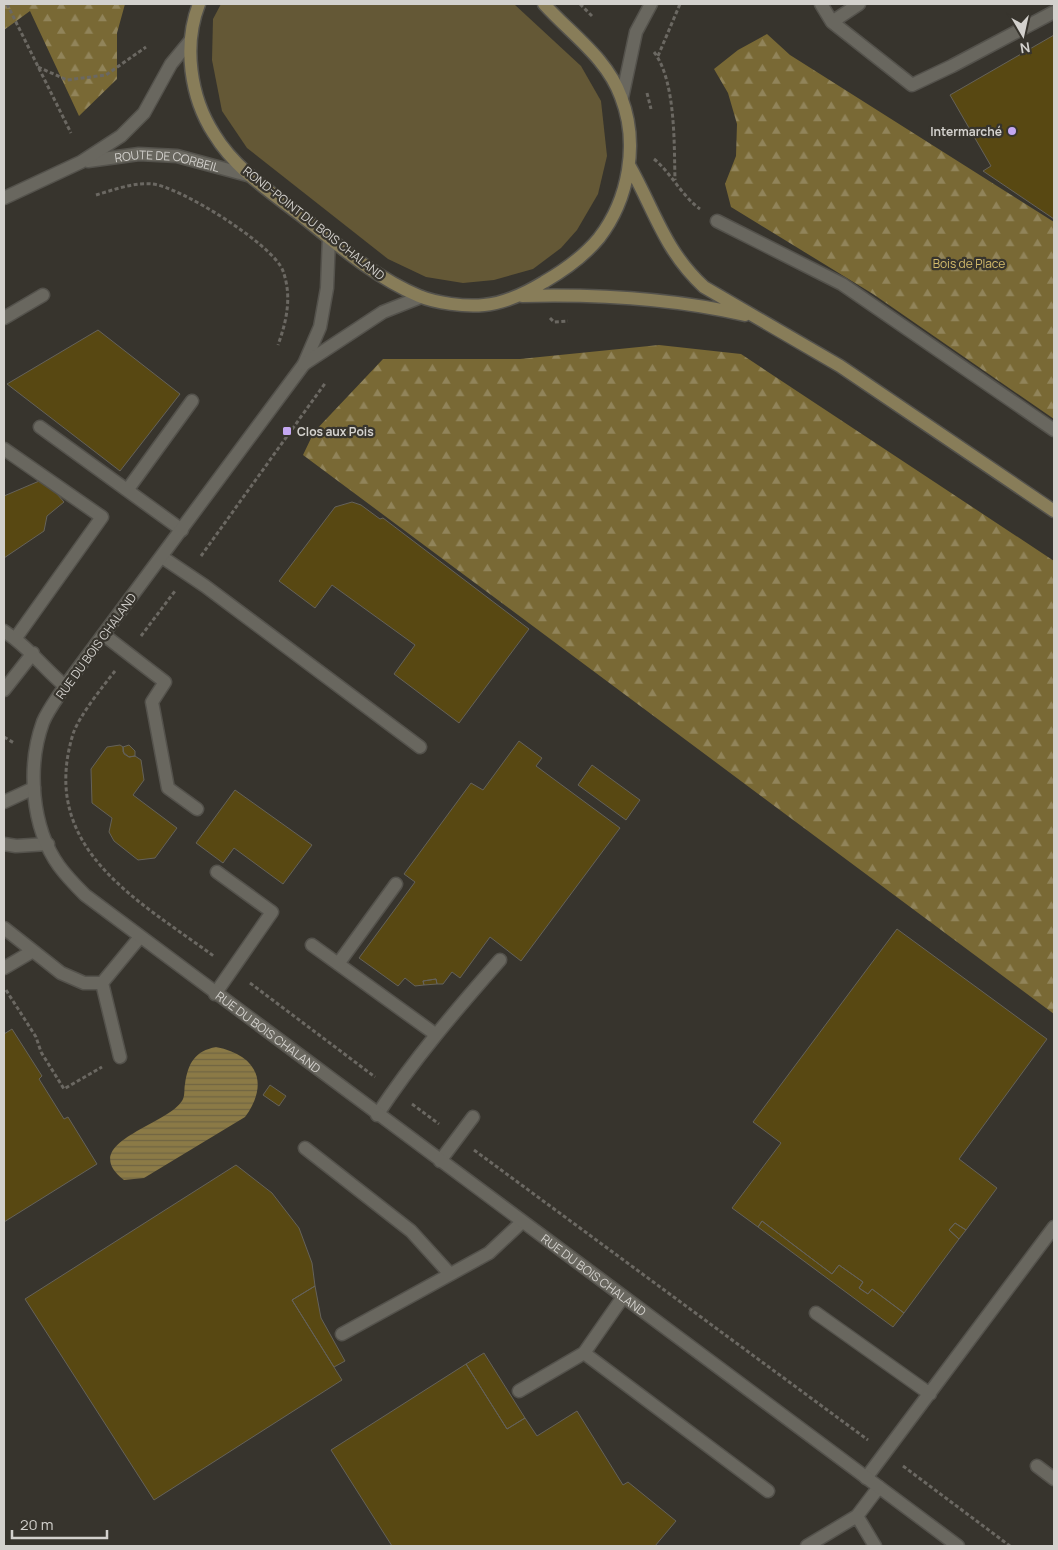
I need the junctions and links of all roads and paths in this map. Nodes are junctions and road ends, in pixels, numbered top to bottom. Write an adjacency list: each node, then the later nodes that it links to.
1 (7, 4): 17 (path)
2 (199, 4): 12 (main road, ROND-POINT DU BOIS CHALAND)
3 (546, 4): 18 (main road, ROND-POINT DU BOIS CHALAND)
4 (580, 4): 10 (path)
5 (652, 4): 16 (street)
6 (680, 4): 15 (path)
7 (821, 4): 11 (street)
8 (859, 4): 11 (street)
9 (1054, 12): 11 (street)
10 (593, 17)
11 (832, 22)
12 (190, 41): 22 (street, ROUTE DE CORBEIL); 24 (main road, ROND-POINT DU BOIS CHALAND)
13 (146, 47): 17 (path)
14 (652, 49): 15 (path)
15 (658, 56): 28 (path)
16 (630, 57): 18 (street); 19 (path)
17 (37, 67): 20 (path)
18 (622, 98): 23 (main road, ROND-POINT DU BOIS CHALAND)
19 (651, 114)
20 (71, 133)
21 (654, 150): 27 (path)
22 (80, 162): 24 (street, ROUTE DE CORBEIL); 26 (street, ROUTE DE CORBEIL)
23 (629, 165): 27 (main road); 31 (main road, ROND-POINT DU BOIS CHALAND)
24 (251, 176): 29 (main road, ROND-POINT DU BOIS CHALAND)
25 (96, 195): 35 (path)
26 (4, 198)
27 (646, 199): 34 (main road)
28 (717, 221): 39 (street)
29 (329, 237): 32 (main road, ROND-POINT DU BOIS CHALAND); 36 (street, RUE DU BOIS CHALAND)
30 (43, 295): 33 (street)
31 (522, 296): 32 (main road, ROND-POINT DU BOIS CHALAND); 34 (main road)
32 (421, 297): 36 (street, RUE DU BOIS CHALAND)
33 (4, 318)
34 (759, 319): 42 (main road)
35 (278, 345)
36 (304, 364): 43 (street, RUE DU BOIS CHALAND)
37 (192, 401): 41 (street)
38 (40, 427): 41 (street)
39 (1054, 430)
40 (4, 449): 47 (street)
41 (128, 489): 43 (street)
42 (1054, 511)
43 (182, 530): 44 (street, RUE DU BOIS CHALAND)
44 (162, 557): 46 (street, RUE DU BOIS CHALAND); 51 (street)
45 (4, 631): 47 (street)
46 (104, 635): 49 (street, RUE DU BOIS CHALAND); 54 (street)
47 (15, 639): 48 (street)
48 (33, 653): 49 (street); 50 (street)
49 (64, 686): 52 (street, RUE DU BOIS CHALAND)
50 (4, 690)
51 (420, 747)
52 (34, 788): 53 (street); 56 (street, RUE DU BOIS CHALAND)
53 (4, 802)
54 (196, 809)
55 (4, 844): 56 (street)
56 (48, 844): 60 (street, RUE DU BOIS CHALAND)
57 (217, 872): 68 (street)
58 (396, 884): 64 (street)
59 (4, 928): 62 (street)
60 (140, 937): 66 (street); 68 (street, RUE DU BOIS CHALAND)
61 (312, 945): 64 (street)
62 (32, 951): 65 (street); 66 (street)
63 (500, 960): 69 (street)
64 (338, 964): 69 (street)
65 (4, 968)
66 (102, 983): 70 (street)
67 (4, 986): 70 (path)
68 (216, 994): 71 (street, RUE DU BOIS CHALAND)
69 (435, 1034): 71 (street)
70 (120, 1057)
71 (377, 1115): 74 (street, RUE DU BOIS CHALAND)
72 (473, 1116): 74 (street)
73 (305, 1148): 77 (street)
74 (440, 1161): 75 (street, RUE DU BOIS CHALAND)
75 (522, 1222): 77 (street); 78 (street, RUE DU BOIS CHALAND)
76 (1054, 1227): 83 (street)
77 (450, 1274): 80 (street)
78 (623, 1297): 81 (street); 85 (street, RUE DU BOIS CHALAND)
79 (816, 1313): 83 (street)
80 (342, 1334)
81 (584, 1353): 82 (street); 88 (street)
82 (519, 1391)
83 (930, 1394): 85 (street)
84 (1037, 1466): 86 (street)
85 (866, 1478): 87 (street, RUE DU BOIS CHALAND)
86 (1054, 1479)
87 (878, 1487): 89 (street); 92 (street, RUE DU BOIS CHALAND)
88 (768, 1491)
89 (857, 1516): 90 (street); 91 (street)
90 (807, 1546)
91 (875, 1546)
92 (958, 1546)

